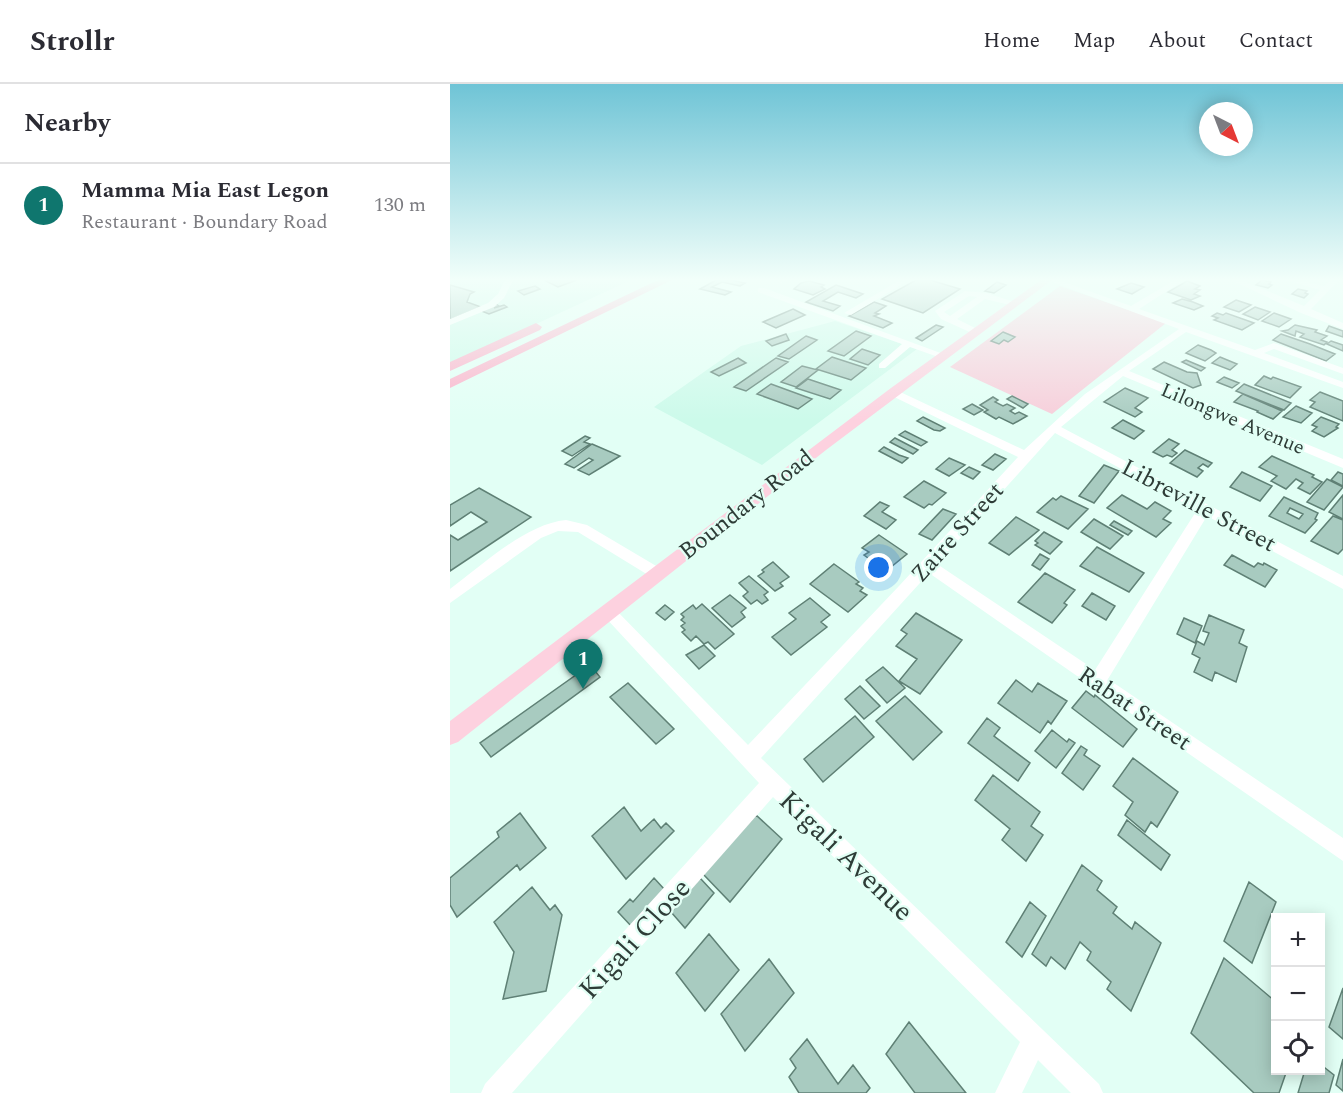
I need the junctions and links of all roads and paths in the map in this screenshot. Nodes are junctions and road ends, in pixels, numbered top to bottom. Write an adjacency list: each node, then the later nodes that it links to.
1 (534, 327): 13 (highway)
2 (568, 327): 17 (highway)
3 (865, 327): 8 (street)
4 (965, 327): 7 (street)
5 (980, 327): 7 (main road, Boundary Road)
6 (1186, 328): 9 (street); 15 (street, Zaire Street)
7 (974, 331): 10 (main road, Boundary Road)
8 (909, 343): 10 (street); 11 (street)
9 (1256, 353): 12 (street); 16 (street)
10 (941, 355): 19 (main road, Boundary Road)
11 (882, 366)
12 (1328, 366): 14 (street); 16 (street)
13 (450, 367)
14 (1343, 371)
15 (1123, 372): 20 (street, Zaire Street); 22 (street, Lilongwe Avenue)
16 (1318, 376): 18 (street)
17 (450, 384)
18 (1343, 385)
19 (892, 392): 21 (street); 25 (main road, Boundary Road)
20 (1055, 428): 21 (street, Zaire Street); 23 (street, Libreville Street)
21 (1027, 456): 24 (street, Zaire Street)
22 (1343, 464)
23 (1205, 508): 26 (street, Libreville Street); 29 (street)
24 (928, 565): 29 (street, Rabat Street); 31 (street, Zaire Street)
25 (658, 574): 27 (street); 28 (main road, Boundary Road)
26 (1343, 583)
27 (450, 597)
28 (609, 612): 30 (main road, Boundary Road); 31 (street, Kigali Avenue)
29 (1097, 682): 33 (street, Rabat Street)
30 (450, 734)
31 (748, 759): 32 (street, Kigali Avenue)
32 (773, 782): 34 (street, Kigali Avenue); 35 (street, Kigali Close)
33 (1343, 850)
34 (1035, 1039): 36 (street); 37 (street, Kigali Avenue)
35 (495, 1093)
36 (1008, 1093)
37 (1090, 1093)

